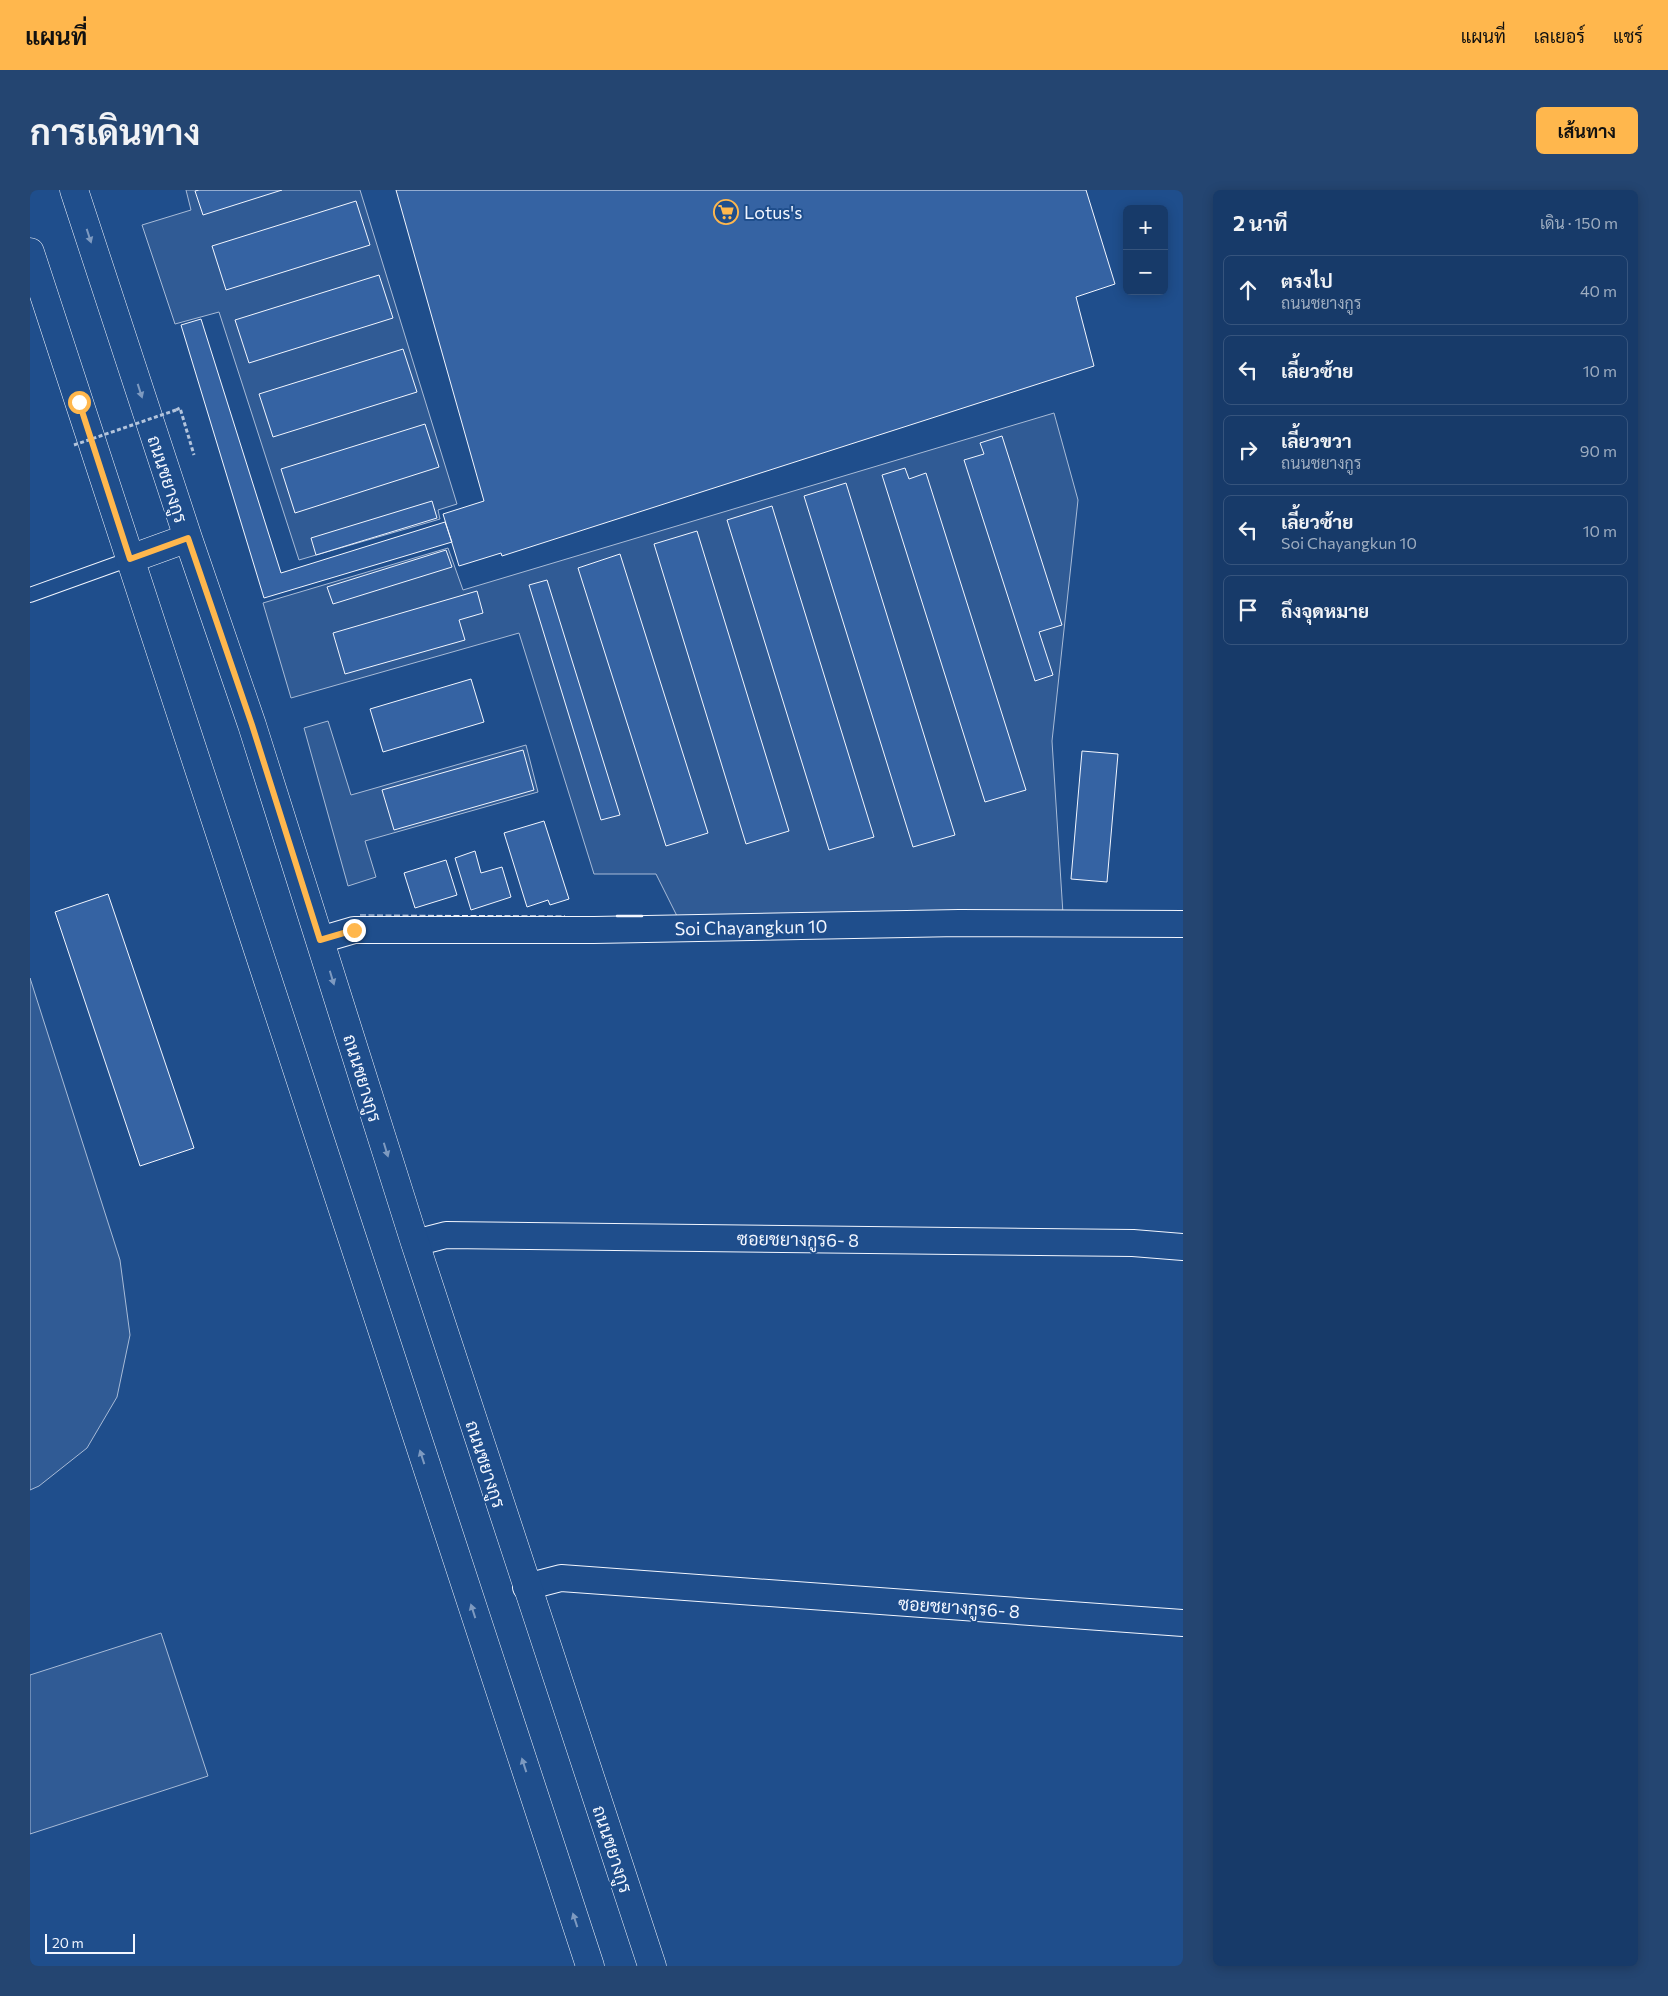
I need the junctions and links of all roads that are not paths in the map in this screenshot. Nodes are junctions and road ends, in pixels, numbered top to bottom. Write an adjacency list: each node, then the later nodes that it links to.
1 (74, 190): 3 (main road, ถนนชยางกูร, one-way to 3)
2 (30, 252): 4 (main road)
3 (188, 538): 4 (main road); 7 (main road, ถนนชยางกูร)
4 (130, 559): 5 (lane); 12 (main road, one-way to 4)
5 (30, 595)
6 (1183, 924): 7 (street, Soi Chayangkun 10)
7 (320, 940): 8 (main road, ถนนชยางกูร, one-way to 8)
8 (415, 1243): 9 (street, ซอยชยางกูร6- 8); 10 (main road, ถนนชยางกูร)
9 (1183, 1247)
10 (526, 1587): 11 (street, ซอยชยางกูร6- 8); 13 (main road, ถนนชยางกูร)
11 (1183, 1623)
12 (590, 1966)
13 (652, 1966)

